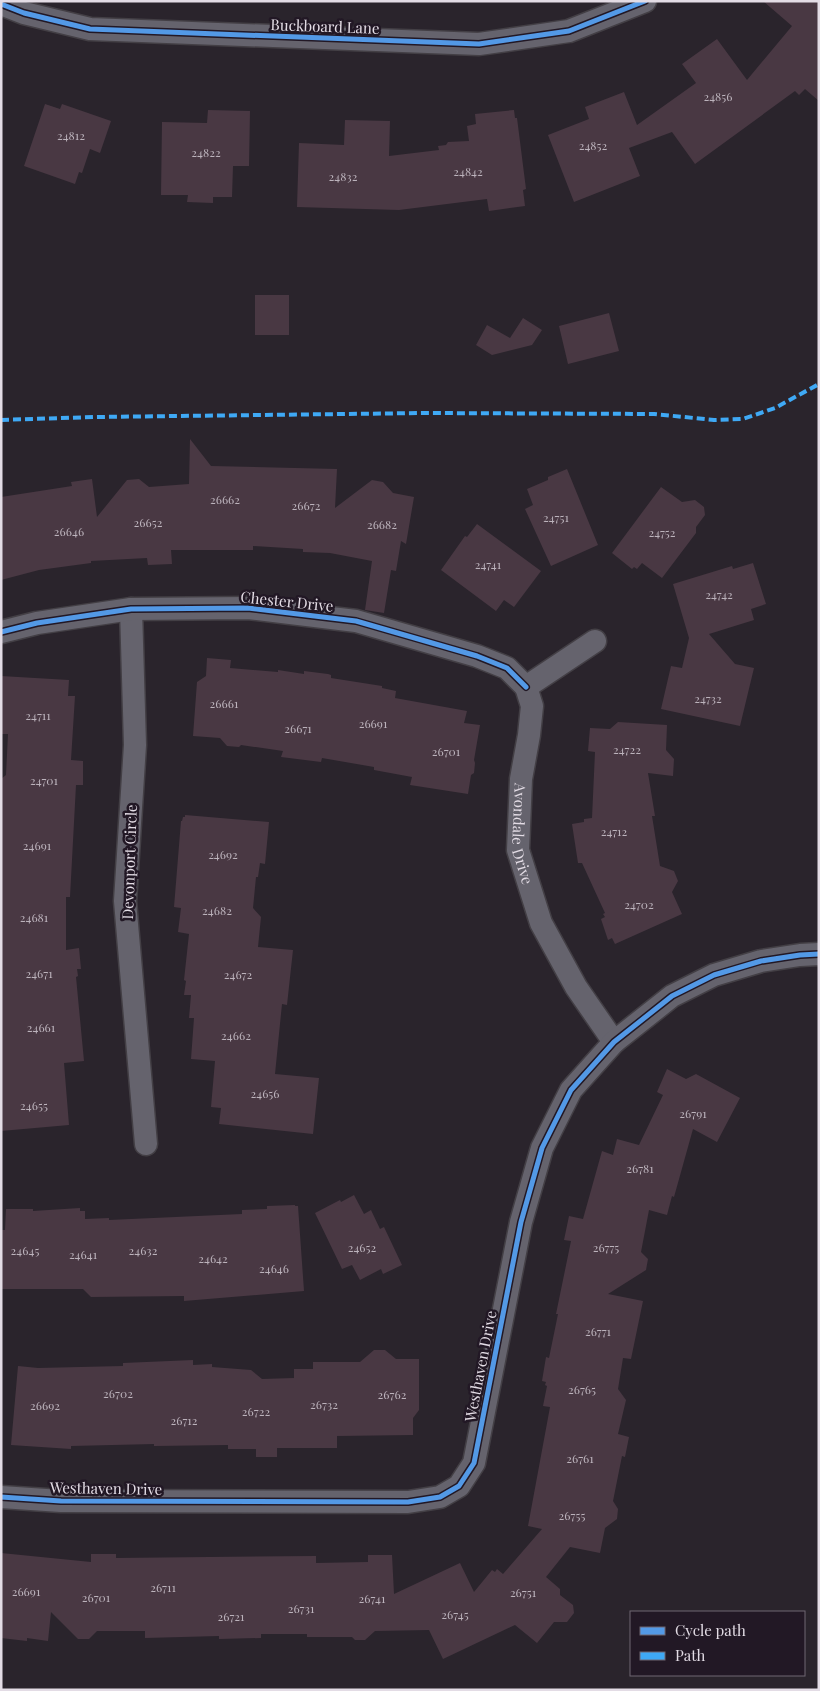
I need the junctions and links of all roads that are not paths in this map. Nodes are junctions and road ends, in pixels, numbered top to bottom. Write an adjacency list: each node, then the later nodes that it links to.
1 (645, 1): 2 (street, Buckboard Lane)
2 (1, 4)
3 (131, 609): 4 (street, Chester Drive); 6 (street, Chester Drive); 9 (street, Devonport Circle)
4 (1, 632)
5 (595, 641): 6 (street)
6 (526, 687): 8 (street, Avondale Drive)
7 (819, 954): 8 (street, Westhaven Drive)
8 (614, 1042): 10 (street, Westhaven Drive)
9 (146, 1144)
10 (1, 1496)

